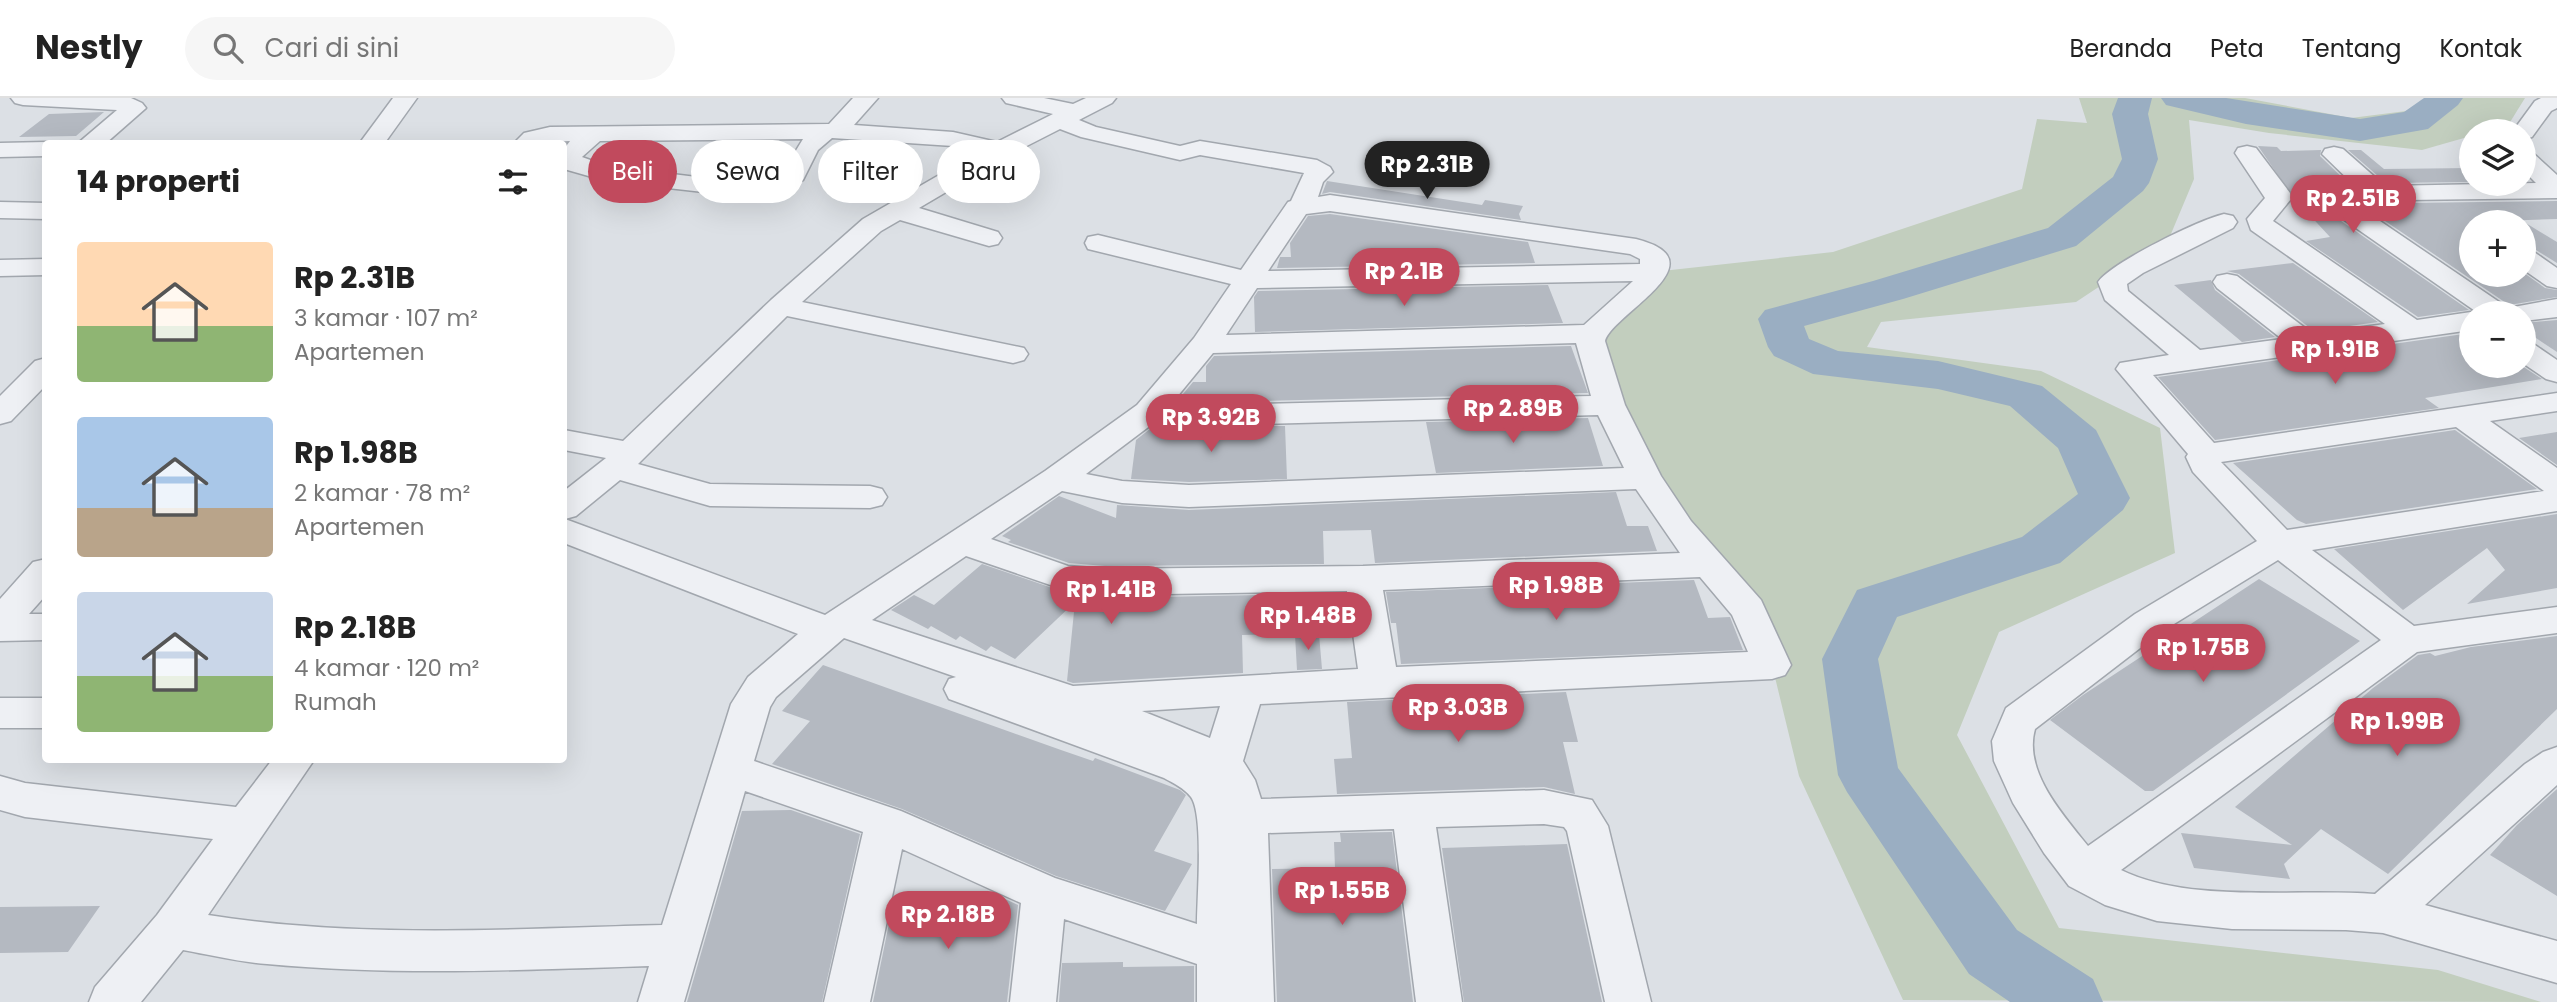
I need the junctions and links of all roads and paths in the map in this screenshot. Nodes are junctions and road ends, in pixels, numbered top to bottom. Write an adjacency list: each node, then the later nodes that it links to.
1 (23, 98): 11 (street)
2 (405, 98): 12 (street)
3 (866, 98): 9 (street)
4 (1014, 98): 7 (street)
5 (1104, 98): 7 (street)
6 (2552, 107): 8 (street)
7 (1066, 116): 15 (street); 29 (street)
8 (2536, 121)
9 (831, 131): 10 (street); 14 (street); 20 (street)
10 (594, 134): 13 (street); 22 (street)
11 (94, 140)
12 (374, 140)
13 (532, 140)
14 (957, 140)
15 (1019, 140)
16 (42, 149): 17 (street)
17 (0, 150)
18 (2247, 153): 45 (street)
19 (2334, 154): 25 (street)
20 (804, 155)
21 (2536, 169): 24 (street)
22 (691, 183)
23 (937, 186): 27 (street)
24 (2557, 189): 25 (street)
25 (2379, 195): 40 (street)
26 (0, 210): 28 (street)
27 (896, 210): 31 (street); 41 (street)
28 (42, 211)
29 (1294, 216): 36 (street); 37 (street)
30 (2224, 222): 50 (street)
31 (989, 238)
32 (1098, 243): 37 (street)
33 (2536, 266): 38 (street)
34 (42, 267): 35 (street)
35 (0, 268)
36 (1653, 272): 37 (street); 46 (street)
37 (1248, 280): 48 (street)
38 (2557, 280)
39 (2227, 282): 47 (street)
40 (2479, 301)
41 (781, 306): 49 (street); 61 (street)
42 (2557, 308): 43 (street)
43 (2536, 311)
44 (2459, 322): 45 (street)
45 (2409, 328): 47 (street)
46 (1592, 334): 48 (street); 55 (street)
47 (2304, 342): 50 (street)
48 (1205, 344): 56 (street)
49 (1013, 354)
50 (2192, 359): 60 (street)
51 (2536, 359): 53 (street)
52 (42, 371): 57 (street)
53 (2557, 373)
54 (2557, 402): 58 (street)
55 (1609, 405): 56 (street); 62 (street)
56 (1148, 412): 63 (street)
57 (0, 414)
58 (2460, 415): 60 (street); 64 (street)
59 (567, 442): 61 (street)
60 (2206, 454): 70 (street)
61 (614, 468): 65 (street); 67 (street)
62 (1645, 478): 63 (street); 71 (street)
63 (1057, 479): 69 (street)
64 (2557, 484)
65 (870, 497)
66 (2557, 500): 70 (street)
67 (567, 503)
68 (567, 505): 77 (street)
69 (964, 542): 73 (street); 77 (street)
70 (2280, 543): 78 (street); 93 (street)
71 (1708, 564): 73 (street); 79 (street)
72 (42, 576): 75 (street)
73 (1363, 578): 79 (street)
74 (2557, 620): 78 (street)
75 (0, 626): 76 (street)
76 (42, 627)
77 (830, 630): 81 (street); 87 (street); 90 (street)
78 (2407, 640): 93 (street)
79 (1379, 682): 80 (street)
80 (1245, 690): 81 (street); 85 (street)
81 (1072, 701): 85 (street)
82 (0, 713): 83 (street)
83 (42, 713)
84 (292, 763): 92 (street)
85 (1222, 763): 90 (street)
86 (2557, 763): 95 (street)
87 (732, 770): 91 (street); 97 (street)
88 (0, 793): 92 (street)
89 (1412, 809): 90 (street); 106 (street); 107 (street)
90 (1232, 817): 98 (street); 105 (street)
91 (886, 823): 94 (street); 102 (street)
92 (247, 826): 96 (street)
93 (2084, 873): 95 (street)
94 (1044, 892): 98 (street); 103 (street)
95 (2384, 914): 99 (street)
96 (173, 929): 97 (street); 100 (street)
97 (679, 945): 101 (street)
98 (1219, 951): 104 (street)
99 (2557, 962)
100 (112, 1002)
101 (662, 1002)
102 (847, 1002)
103 (1033, 1002)
104 (1220, 1002)
105 (1251, 1002)
106 (1439, 1002)
107 (1628, 1002)

